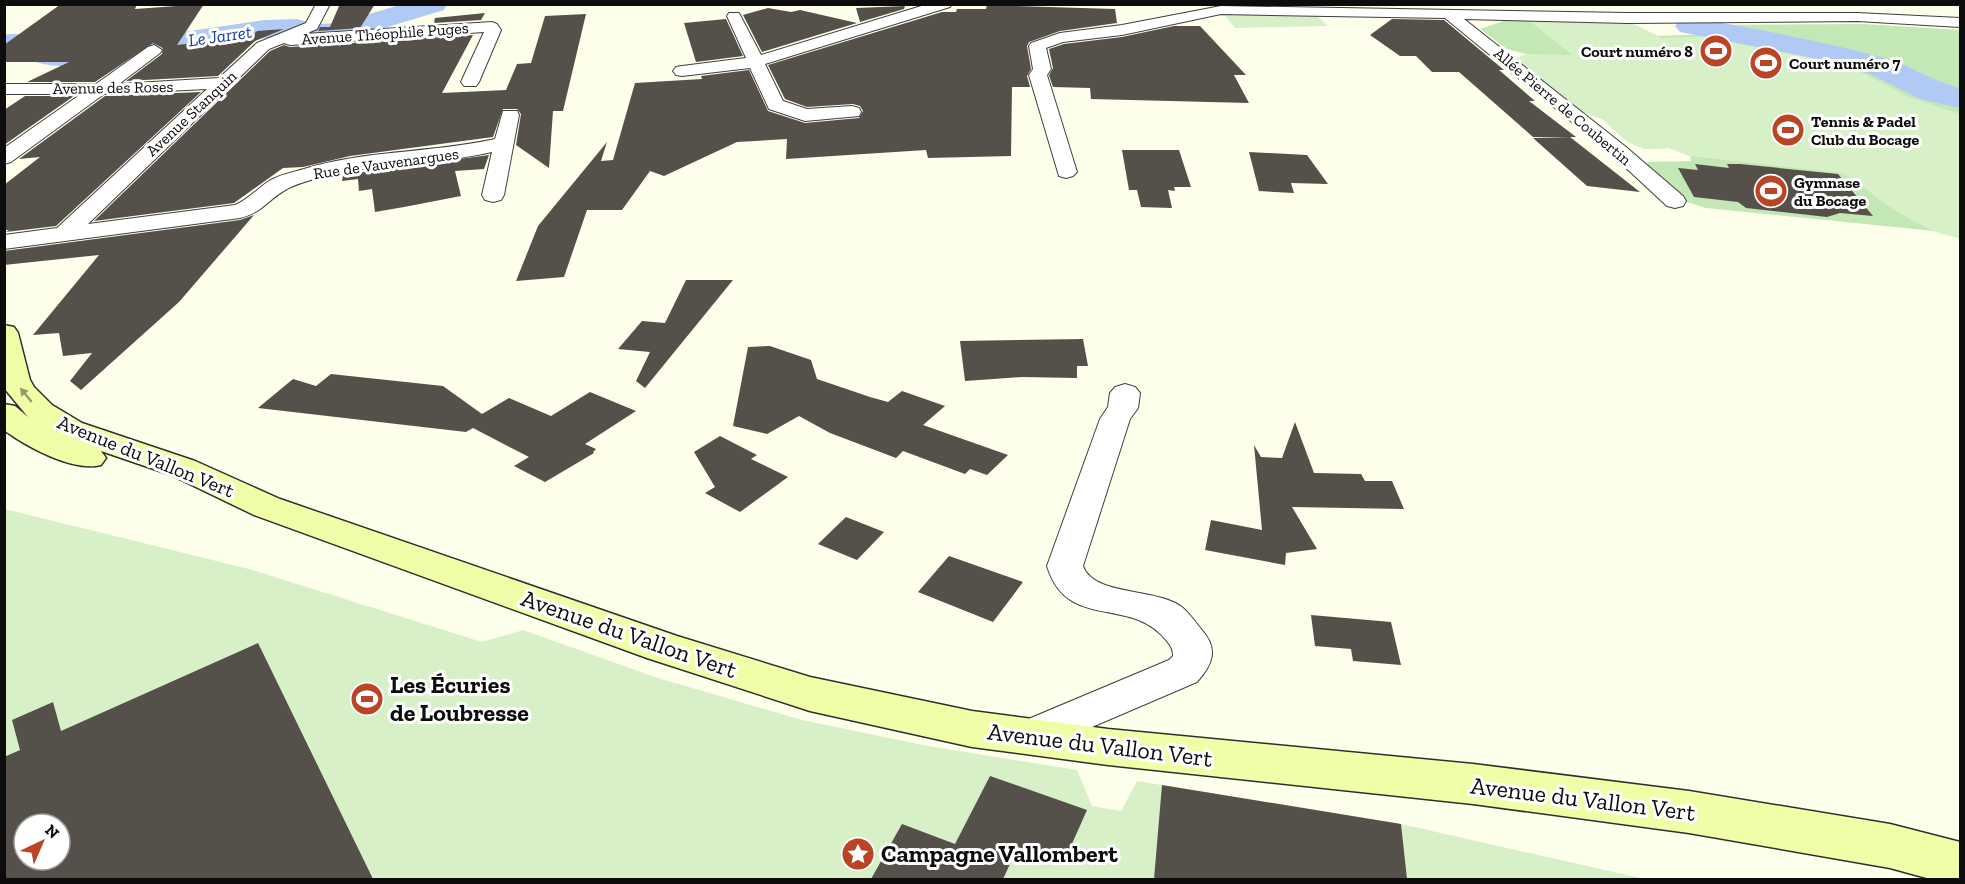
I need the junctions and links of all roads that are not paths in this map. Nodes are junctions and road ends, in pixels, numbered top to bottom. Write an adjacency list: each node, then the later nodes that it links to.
1 (323, 4): 10 (street, Avenue Stanquin)
2 (945, 4): 12 (street)
3 (1901, 4): 8 (street)
4 (1334, 8): 6 (street); 22 (street)
5 (1547, 10): 6 (street); 8 (street)
6 (1449, 14): 24 (street, Allée Pierre de Coubertin)
7 (734, 16): 12 (street)
8 (1932, 21): 9 (street)
9 (1960, 23)
10 (285, 37): 14 (street, Avenue Théophile Puges); 15 (street, Avenue Stanquin)
11 (154, 50): 17 (street)
12 (756, 62): 13 (street); 18 (street)
13 (682, 71)
14 (470, 82)
15 (222, 83): 17 (street, Avenue des Roses); 25 (street, Avenue Stanquin)
16 (4, 89): 17 (street, Avenue des Roses)
17 (98, 89): 21 (street)
18 (852, 112)
19 (510, 115): 20 (street)
20 (504, 143): 23 (street); 25 (street, Rue de Vauvenargues)
21 (8, 152)
22 (1066, 172)
23 (493, 195)
24 (1676, 201)
25 (64, 234): 26 (street, Rue de Vauvenargues)
26 (4, 242)
27 (4, 333): 30 (main road, Avenue du Vallon Vert, one-way to 27)
28 (1125, 393): 31 (street)
29 (4, 413): 30 (main road, Avenue du Vallon Vert)
30 (267, 507): 31 (main road, Avenue du Vallon Vert)
31 (1029, 737): 32 (main road, Avenue du Vallon Vert)
32 (1960, 864)

